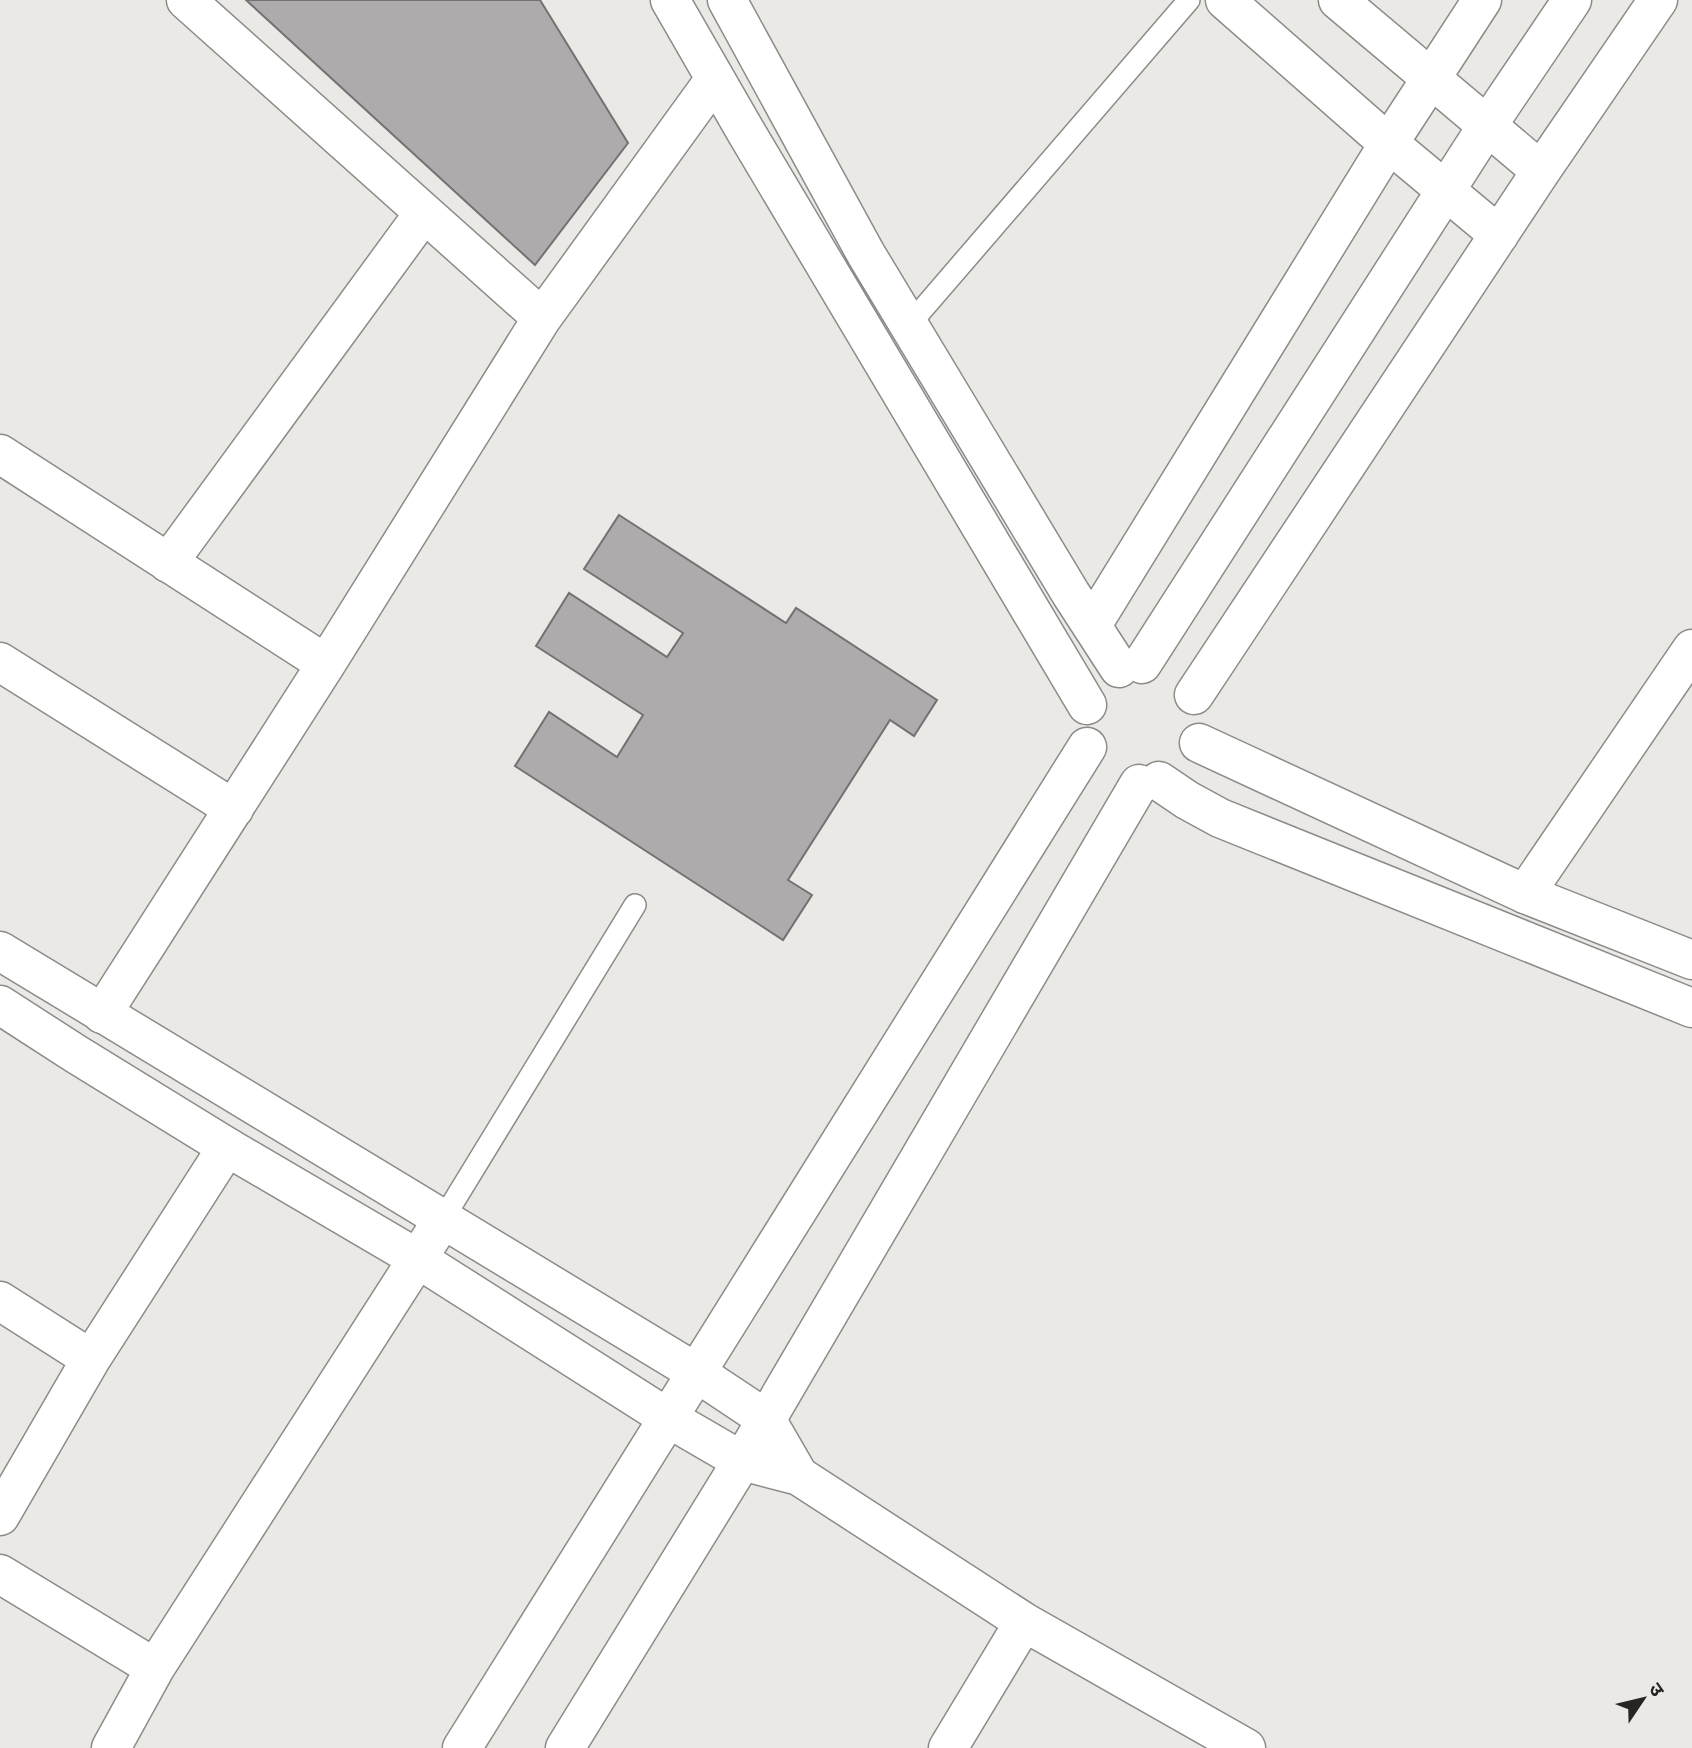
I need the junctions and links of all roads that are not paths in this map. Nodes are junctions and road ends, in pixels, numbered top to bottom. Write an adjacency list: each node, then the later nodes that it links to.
1 (186, 0): 16 (street)
2 (670, 0): 10 (street)
3 (727, 0): 19 (street)
4 (1189, 0): 19 (lane)
5 (1225, 0): 13 (street)
6 (1338, 0): 11 (street)
7 (1482, 0): 11 (street)
8 (1573, 0): 12 (street)
9 (1658, 0): 14 (street)
10 (715, 79): 18 (street); 28 (street)
11 (1431, 79): 12 (street); 13 (street)
12 (1487, 126): 14 (street); 15 (street)
13 (1389, 143): 15 (street); 22 (street)
14 (1541, 171): 17 (street)
15 (1446, 190): 17 (street); 26 (street)
16 (424, 213): 18 (street); 21 (street)
17 (1499, 235): 27 (street)
18 (542, 318): 25 (street)
19 (909, 325): 22 (street)
20 (0, 454): 21 (street)
21 (168, 563): 25 (street)
22 (1092, 625): 26 (street)
23 (1692, 649): 33 (street)
24 (0, 663): 32 (street)
25 (326, 664): 32 (street)
26 (1130, 666): 27 (street); 28 (street)
27 (1194, 695): 29 (street)
28 (1087, 705): 30 (street)
29 (1199, 743): 31 (street); 33 (street)
30 (1087, 747): 31 (street); 45 (street)
31 (1149, 782): 38 (street); 47 (street)
32 (234, 809): 39 (street)
33 (1525, 894): 36 (street)
34 (635, 905): 41 (lane)
35 (0, 951): 39 (street)
36 (1692, 960)
37 (0, 1005): 40 (street)
38 (1692, 1008)
39 (102, 1014): 41 (street)
40 (228, 1147): 42 (street); 44 (street)
41 (443, 1219): 42 (street); 45 (street)
42 (418, 1259): 46 (street); 53 (street)
43 (0, 1301): 44 (street)
44 (91, 1359): 50 (street)
45 (696, 1373): 46 (street); 47 (street)
46 (668, 1418): 48 (street); 55 (street)
47 (766, 1419): 48 (street); 49 (street)
48 (742, 1461): 49 (street); 56 (street)
49 (799, 1475): 52 (street)
50 (0, 1516)
51 (0, 1574): 53 (street)
52 (1024, 1622): 57 (street); 58 (street)
53 (155, 1668): 54 (street)
54 (110, 1748)
55 (462, 1748)
56 (565, 1748)
57 (948, 1748)
58 (1246, 1748)

